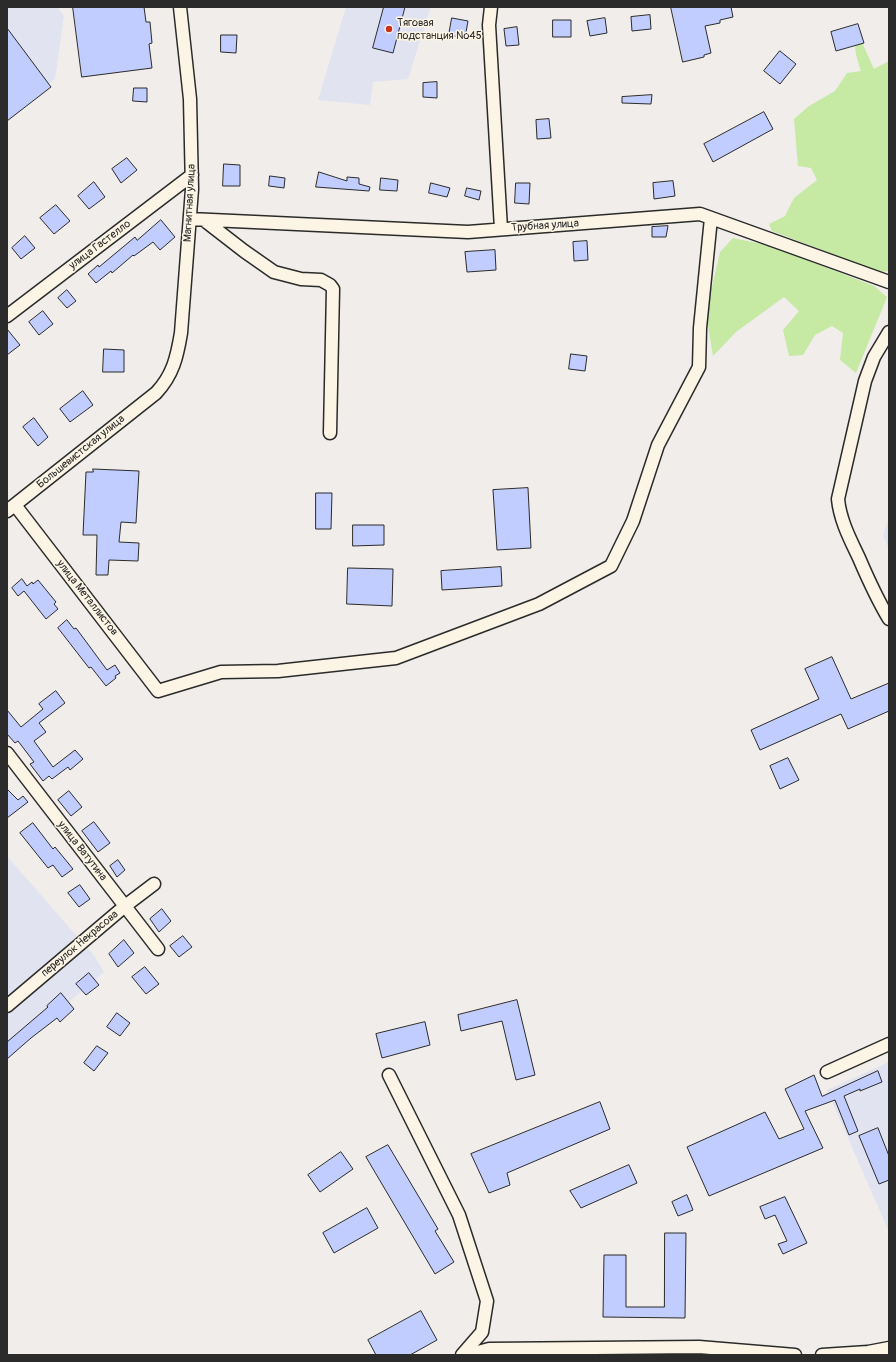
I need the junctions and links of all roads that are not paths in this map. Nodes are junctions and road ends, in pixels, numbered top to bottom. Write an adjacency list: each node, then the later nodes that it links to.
1 (180, 7): 3 (street, Магнитная улица)
2 (491, 7): 7 (street)
3 (192, 175): 5 (street, Магнитная улица); 9 (street, улица Гастелло)
4 (711, 218): 7 (street, Трубная улица); 8 (street, Трубная улица); 13 (street, улица Металлистов)
5 (190, 219): 6 (street, Трубная улица); 11 (street, Магнитная улица)
6 (204, 220): 7 (street, Трубная улица); 12 (street)
7 (501, 229)
8 (889, 282)
9 (7, 316)
10 (889, 332): 14 (street)
11 (156, 393): 13 (street, Большевистская улица)
12 (330, 433)
13 (11, 508)
14 (889, 619)
15 (7, 753): 17 (street, улица Ватутина)
16 (154, 884): 17 (street, переулок Некрасова)
17 (125, 906): 18 (street, улица Ватутина); 19 (street, переулок Некрасова)
18 (158, 949)
19 (7, 1006)
20 (889, 1044): 21 (street)
21 (827, 1072)
22 (389, 1075): 24 (street)
23 (889, 1348): 27 (street)
24 (462, 1355)
25 (467, 1355): 26 (street)
26 (795, 1355)
27 (822, 1355)

